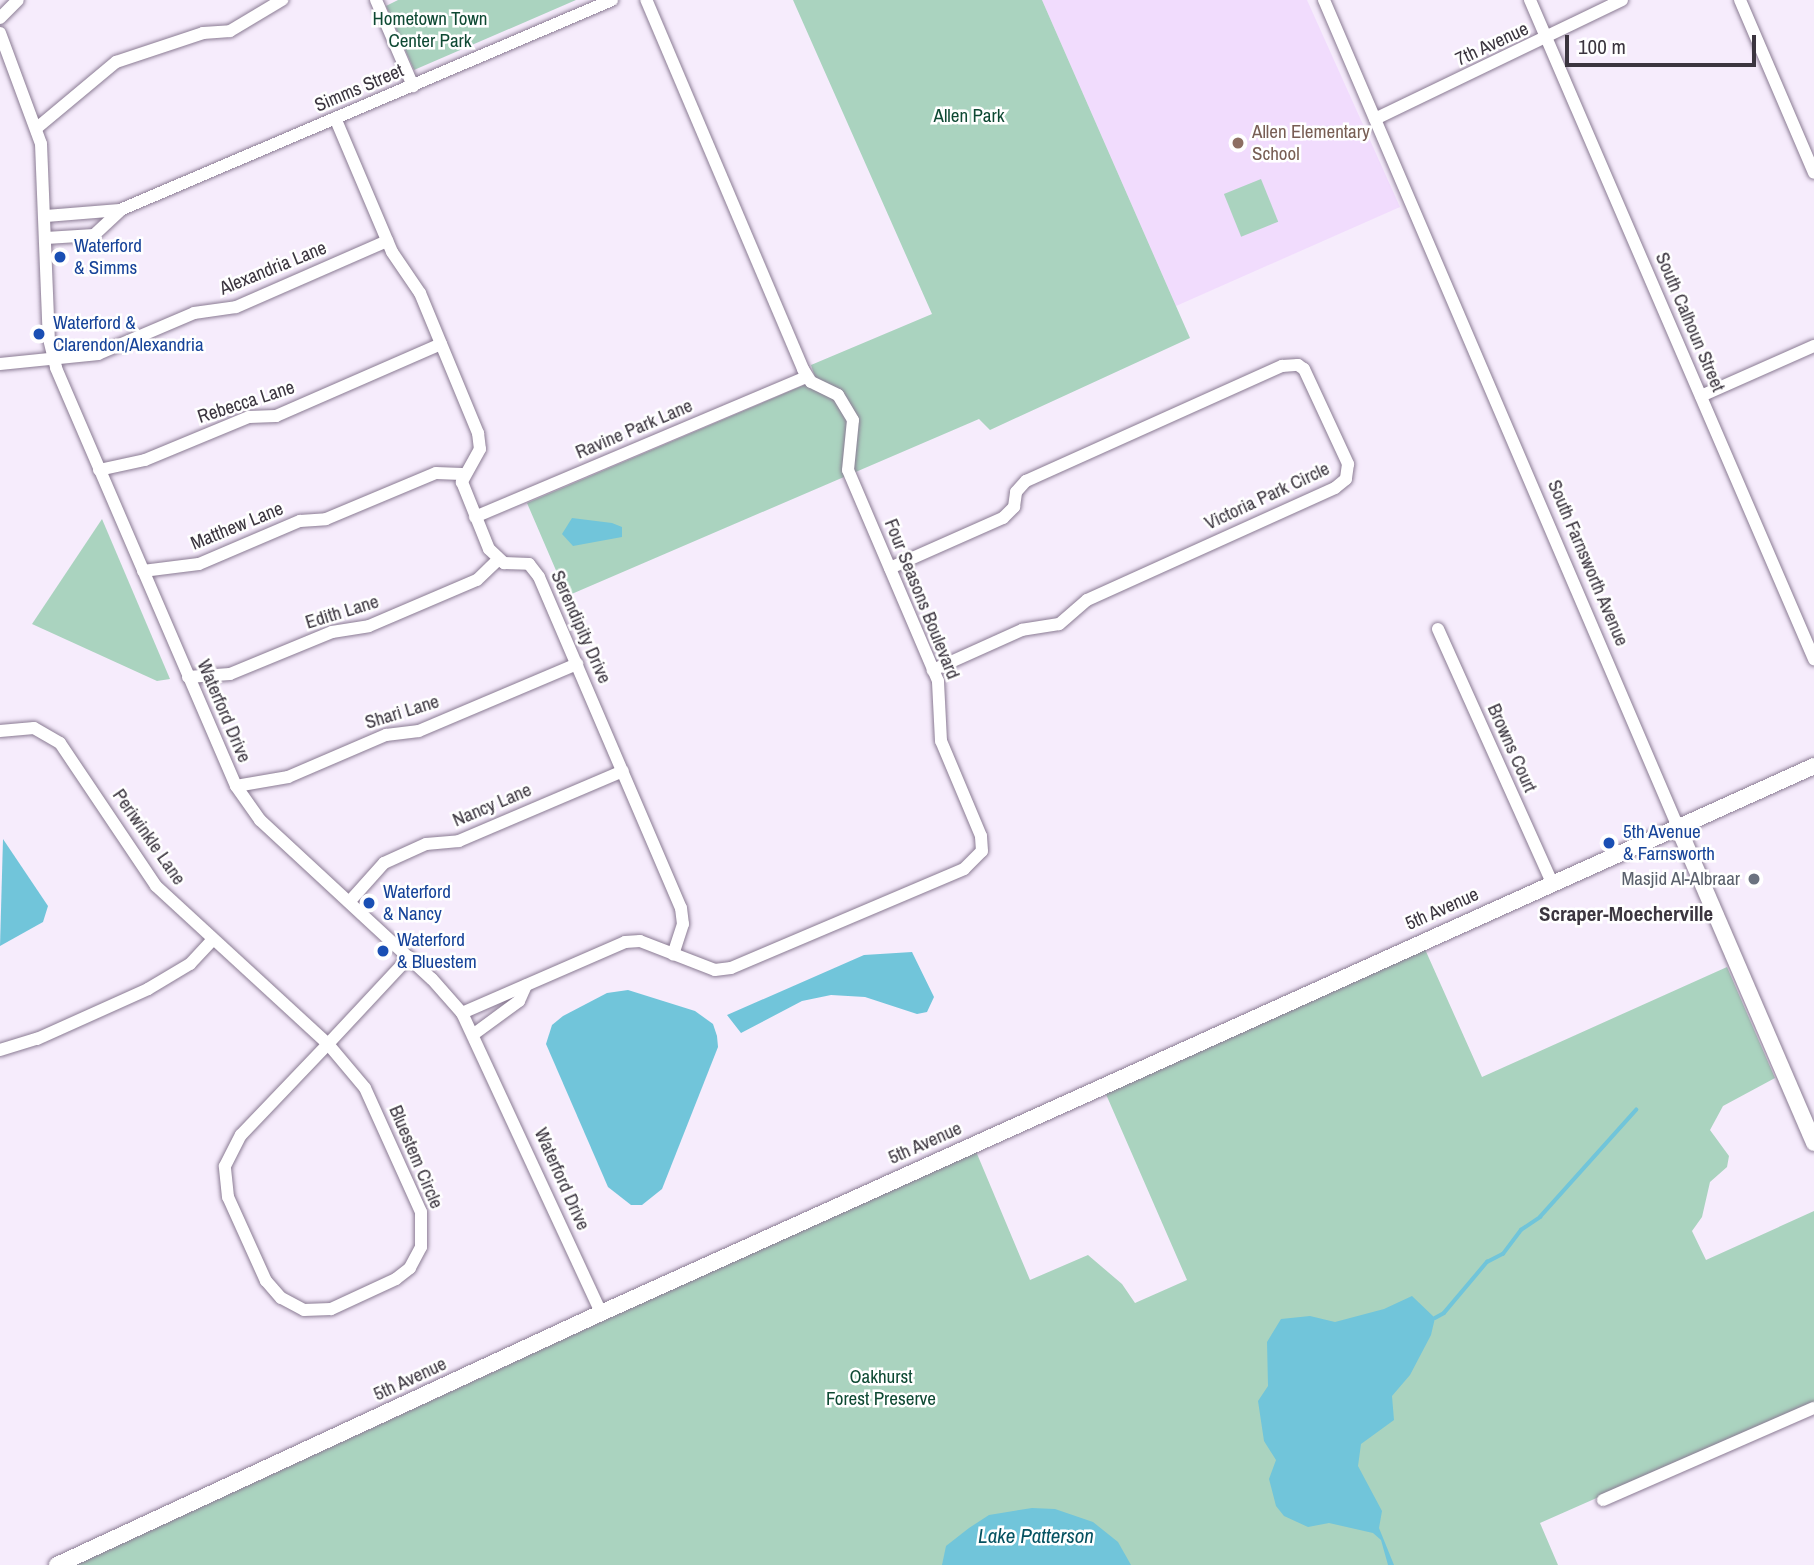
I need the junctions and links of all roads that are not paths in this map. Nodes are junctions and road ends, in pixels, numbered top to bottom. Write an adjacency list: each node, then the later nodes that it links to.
1 (18, 0): 10 (street)
2 (282, 0): 16 (street)
3 (376, 0): 13 (street)
4 (612, 0): 13 (street, Simms Street)
5 (646, 0): 26 (street)
6 (1324, 0): 14 (street, South Farnsworth Avenue)
7 (1530, 0): 12 (street, South Calhoun Street)
8 (1622, 0): 12 (street, 7th Avenue)
9 (1740, 0): 17 (street)
10 (0, 18)
11 (0, 33): 16 (street, Waterford Drive)
12 (1547, 40): 14 (street, 7th Avenue); 27 (street, South Calhoun Street)
13 (413, 86): 15 (street, Simms Street)
14 (1375, 119): 43 (street, South Farnsworth Avenue)
15 (336, 120): 18 (street, Simms Street); 21 (street)
16 (38, 127): 19 (street, Waterford Drive)
17 (1814, 173)
18 (120, 211): 19 (street, Simms Street); 20 (street, Simms Street)
19 (46, 216): 20 (street, Waterford Drive)
20 (46, 238): 24 (street, Waterford Drive)
21 (387, 241): 22 (street); 24 (street, Alexandria Lane)
22 (441, 344): 28 (street, Rebecca Lane); 29 (street)
23 (1814, 346): 27 (street)
24 (52, 358): 25 (street, Alexandria Lane); 28 (street, Waterford Drive)
25 (0, 364)
26 (807, 377): 30 (street, Ravine Park Lane); 32 (street, Four Seasons Boulevard)
27 (1701, 396): 35 (street, South Calhoun Street)
28 (99, 470): 33 (street, Waterford Drive)
29 (463, 474): 30 (street); 33 (street, Matthew Lane)
30 (475, 517): 31 (street)
31 (498, 560): 36 (street, Serendipity Drive); 38 (street, Edith Lane)
32 (890, 569): 37 (street, Four Seasons Boulevard); 37 (street, Victoria Park Circle)
33 (143, 571): 38 (street, Waterford Drive)
34 (1438, 629): 44 (street, Browns Court)
35 (1814, 659)
36 (576, 664): 41 (street, Serendipity Drive); 42 (street, Shari Lane)
37 (933, 670): 47 (street, Four Seasons Boulevard)
38 (188, 677): 42 (street, Waterford Drive)
39 (0, 731): 46 (street, Periwinkle Lane)
40 (1814, 766): 43 (street, 5th Avenue)
41 (623, 771): 45 (street, Nancy Lane); 47 (street, Serendipity Drive)
42 (236, 786): 45 (street, Waterford Drive)
43 (1678, 827): 44 (street, 5th Avenue); 54 (street, South Farnsworth Avenue)
44 (1552, 883): 55 (street, 5th Avenue)
45 (350, 901): 48 (street, Waterford Drive)
46 (212, 940): 52 (street, Periwinkle Lane); 53 (street)
47 (673, 954): 49 (street, Four Seasons Boulevard)
48 (409, 957): 50 (street, Waterford Drive); 52 (street)
49 (526, 985): 50 (street, Four Seasons Boulevard); 51 (street, Four Seasons Boulevard)
50 (461, 1013): 51 (street, Waterford Drive)
51 (474, 1034): 55 (street, Waterford Drive)
52 (328, 1044): 52 (street, Bluestem Circle)
53 (0, 1050)
54 (1814, 1143)
55 (601, 1313): 58 (street, 5th Avenue)
56 (1814, 1408): 57 (street)
57 (1603, 1500)
58 (57, 1565)

